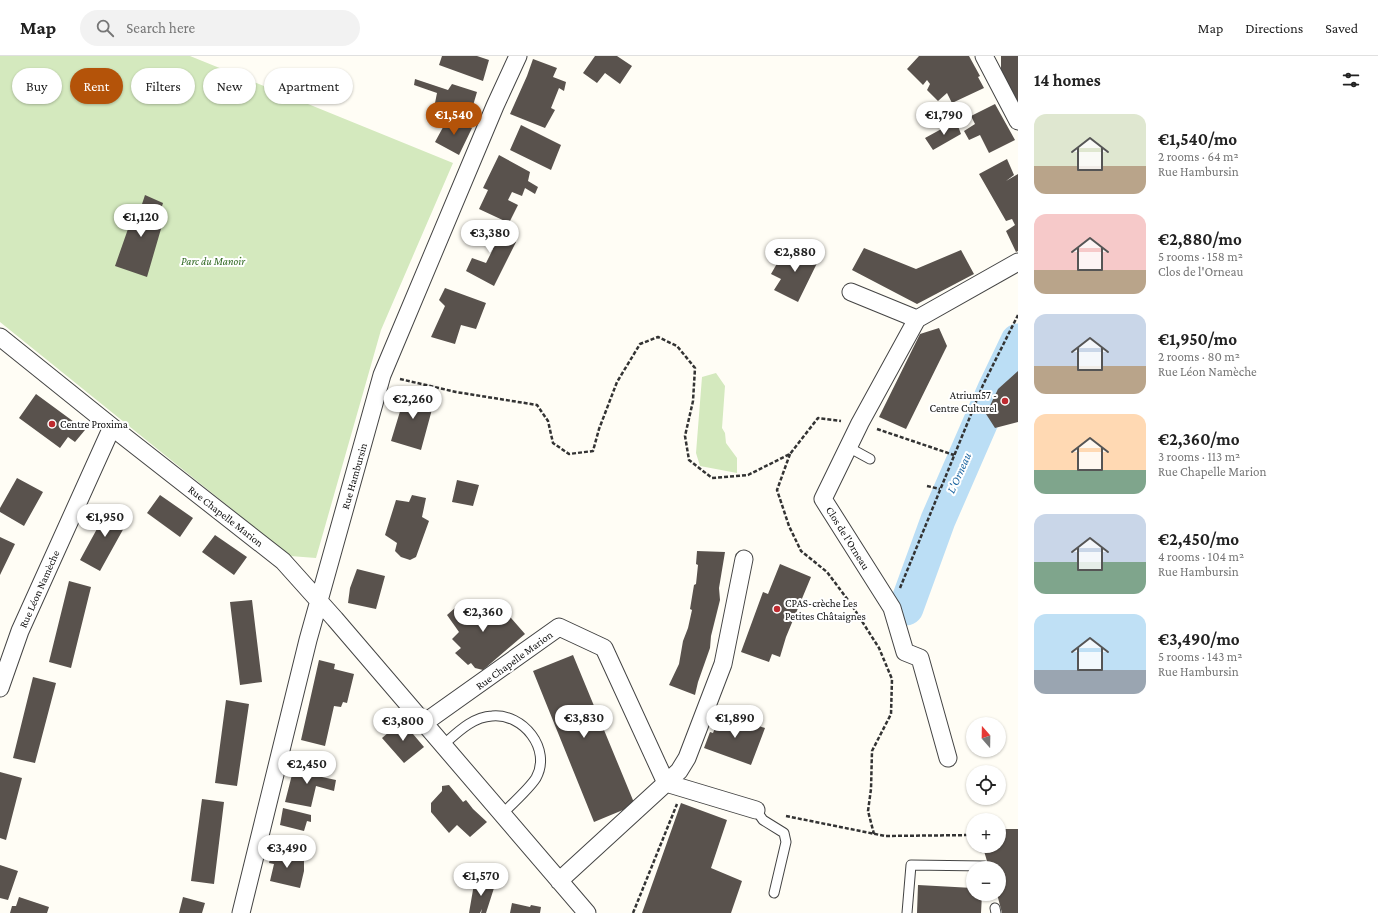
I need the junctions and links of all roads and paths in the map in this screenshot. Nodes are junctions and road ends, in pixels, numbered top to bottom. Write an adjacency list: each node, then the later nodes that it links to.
1 (518, 56): 9 (street, Rue Hambursin)
2 (984, 56): 3 (street)
3 (1018, 121)
4 (1018, 262): 7 (street)
5 (851, 292): 7 (street)
6 (1018, 315): 14 (path)
7 (917, 319): 10 (street, Clos de l'Orneau)
8 (0, 337): 11 (street, Rue Chapelle Marion)
9 (382, 376): 13 (path); 19 (street, Rue Hambursin)
10 (860, 423): 12 (street, Clos de l'Orneau); 13 (path); 14 (path)
11 (112, 427): 19 (street, Rue Chapelle Marion); 21 (street, Rue Léon Namèche)
12 (848, 447): 15 (lane); 20 (street, Clos de l'Orneau)
13 (790, 454): 29 (path)
14 (954, 455): 17 (path)
15 (870, 459)
16 (927, 486): 17 (path)
17 (940, 489): 20 (path)
18 (744, 559): 25 (street)
19 (319, 600): 22 (street, Rue Chapelle Marion); 34 (street, Rue Hambursin)
20 (892, 608): 24 (street, Clos de l'Orneau)
21 (0, 688)
22 (424, 723): 23 (street, Rue Chapelle Marion); 25 (street, Rue Chapelle Marion)
23 (443, 745): 28 (street, Rue Chapelle Marion); 28 (lane)
24 (948, 758)
25 (666, 783): 26 (street); 32 (street)
26 (684, 788): 27 (street); 36 (path)
27 (756, 810): 29 (path); 33 (lane)
28 (502, 814): 32 (street, Rue Chapelle Marion)
29 (874, 834): 30 (path)
30 (966, 835)
31 (966, 866): 37 (lane)
32 (559, 881): 35 (street, Rue Chapelle Marion)
33 (774, 893)
34 (241, 913)
35 (587, 913)
36 (632, 913)
37 (907, 913)

